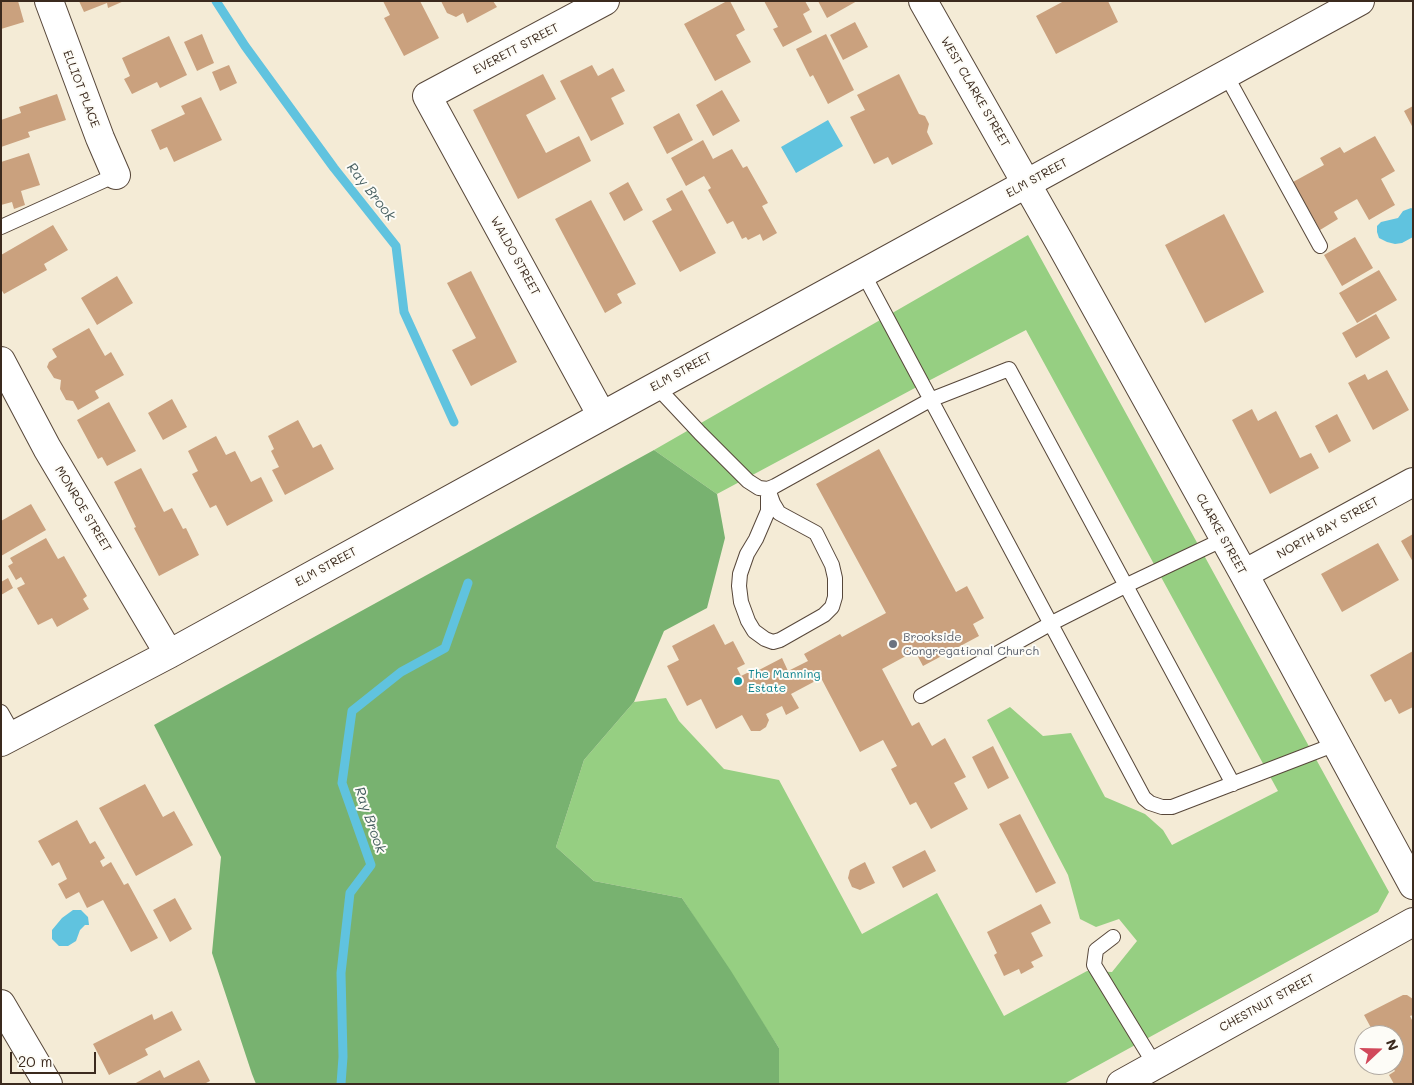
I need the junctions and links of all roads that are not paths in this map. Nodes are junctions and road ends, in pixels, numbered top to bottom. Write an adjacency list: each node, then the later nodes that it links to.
1 (49, 1): 7 (street, ELLIOT PLACE)
2 (605, 1): 6 (street, EVERETT STREET)
3 (923, 1): 8 (street, WEST CLARKE STREET)
4 (1360, 1): 5 (street, ELM STREET)
5 (1226, 75): 8 (street, ELM STREET); 10 (lane)
6 (427, 96): 15 (street, WALDO STREET)
7 (116, 175): 9 (lane)
8 (1027, 184): 11 (street, ELM STREET); 18 (street, CLARKE STREET)
9 (1, 227)
10 (1320, 246)
11 (862, 273): 13 (street, ELM STREET); 14 (lane)
12 (1, 361): 22 (street, MONROE STREET)
13 (656, 386): 15 (street, ELM STREET); 17 (lane)
14 (930, 400): 17 (lane); 20 (lane); 21 (lane)
15 (602, 416): 22 (street, ELM STREET)
16 (1413, 482): 19 (street, NORTH BAY STREET)
17 (768, 489): 17 (lane)
18 (1224, 539): 19 (street, CLARKE STREET); 20 (lane)
19 (1244, 574): 25 (street, CLARKE STREET)
20 (1126, 585): 21 (lane); 26 (lane)
21 (1050, 624): 23 (lane); 26 (lane)
22 (169, 654): 24 (street, ELM STREET)
23 (921, 696)
24 (6, 730)
25 (1336, 744): 26 (lane); 27 (street, CLARKE STREET)
26 (1233, 784)
27 (1413, 885)
28 (1413, 922): 31 (street, CHESTNUT STREET)
29 (1113, 937): 31 (lane)
30 (1, 1004): 32 (street)
31 (1155, 1065): 33 (street, CHESTNUT STREET)
32 (48, 1084)
33 (1121, 1084)

